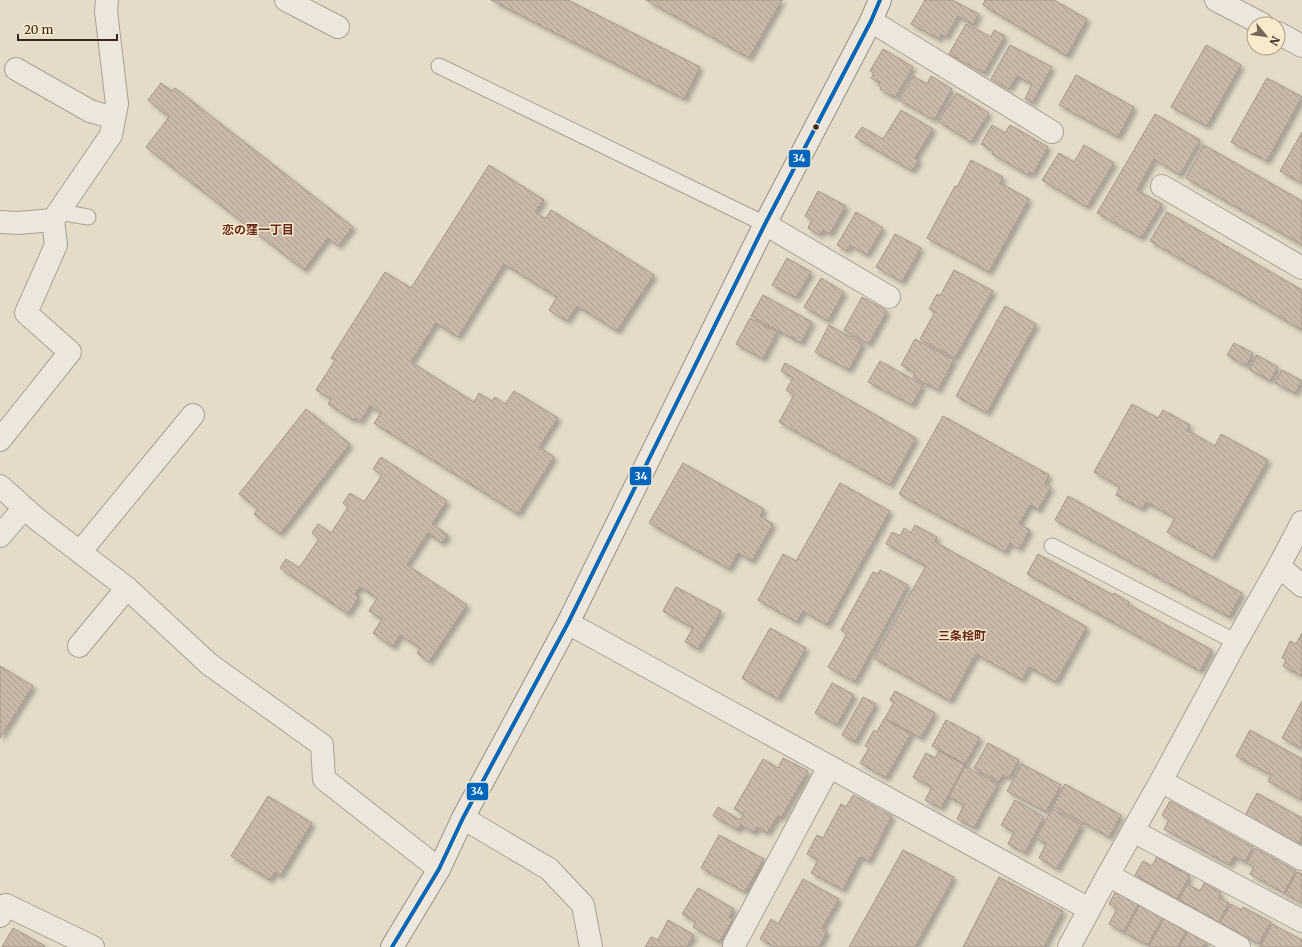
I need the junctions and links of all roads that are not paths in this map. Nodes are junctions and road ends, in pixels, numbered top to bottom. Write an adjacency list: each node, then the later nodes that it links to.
1 (107, 0): 12 (street)
2 (286, 0): 7 (street)
3 (880, 0): 6 (street)
4 (1216, 0): 5 (street)
5 (1247, 16)
6 (871, 21): 13 (street); 18 (street)
7 (338, 28)
8 (1286, 37): 9 (street)
9 (1302, 46)
10 (439, 66): 18 (lane)
11 (16, 69): 12 (street)
12 (114, 118): 15 (street)
13 (1052, 132)
14 (1162, 186): 19 (street)
15 (56, 216): 16 (lane); 17 (street); 22 (street)
16 (88, 217)
17 (0, 222)
18 (765, 224): 20 (street); 32 (street)
19 (1302, 268)
20 (889, 297)
21 (193, 415): 28 (street)
22 (0, 440)
23 (0, 486): 24 (street)
24 (24, 508): 26 (street); 28 (street)
25 (1302, 522): 29 (street)
26 (0, 536)
27 (1052, 546): 33 (lane)
28 (80, 552): 31 (street)
29 (1279, 566): 30 (street); 33 (street)
30 (1302, 586)
31 (127, 588): 34 (street); 40 (street)
32 (568, 623): 35 (street); 37 (street)
33 (1236, 642): 36 (street)
34 (80, 646)
35 (829, 767): 42 (street); 45 (street)
36 (1161, 781): 38 (street); 39 (street)
37 (463, 818): 40 (street); 48 (street)
38 (1133, 831): 41 (street); 44 (street)
39 (1302, 859)
40 (438, 869): 47 (street)
41 (1108, 875): 42 (street); 50 (street)
42 (1089, 909): 49 (street)
43 (0, 916): 46 (street)
44 (1302, 921)
45 (734, 945)
46 (93, 947)
47 (392, 947)
48 (591, 947)
49 (1069, 947)
50 (1239, 947)

